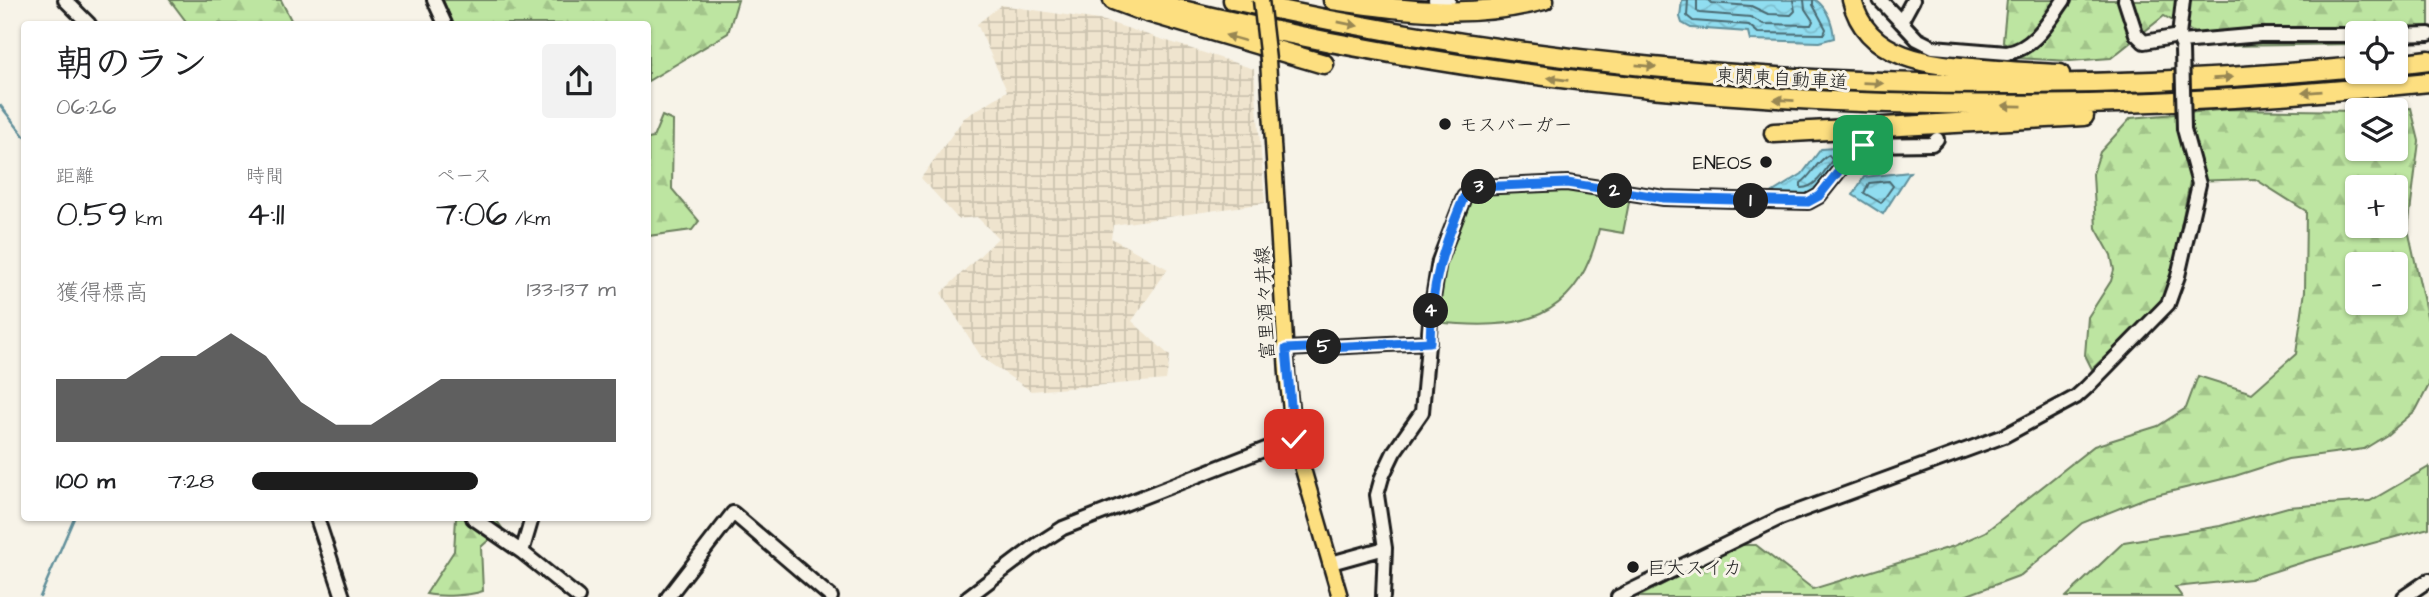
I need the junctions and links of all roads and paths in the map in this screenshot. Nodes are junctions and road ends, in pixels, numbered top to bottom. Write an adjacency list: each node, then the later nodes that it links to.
1 (65, 0): 17 (street)
2 (434, 0): 18 (street)
3 (1113, 0): 26 (highway, one-way to 3)
4 (1141, 0): 30 (highway, 東関東自動車道, one-way to 4)
5 (1233, 0): 28 (highway, 東関東自動車道, one-way to 28)
6 (1261, 0): 34 (main road, 富里酒々井線, bridge)
7 (1333, 0): 10 (highway)
8 (1434, 0): 9 (street)
9 (1449, 0)
10 (1544, 0)
11 (1852, 0): 28 (highway)
12 (1880, 0): 19 (street)
13 (1913, 0): 19 (street)
14 (2064, 0): 19 (street)
15 (2125, 0): 23 (street)
16 (2183, 0): 23 (street)
17 (86, 21)
18 (444, 21)
19 (1901, 22)
20 (2429, 34): 22 (street)
21 (2345, 35): 23 (street)
22 (2408, 35)
23 (2181, 43): 50 (street, bridge)
24 (2429, 60): 25 (highway)
25 (2408, 63)
26 (1324, 64)
27 (2345, 68): 28 (highway, 東関東自動車道, one-way to 27)
28 (2156, 82)
29 (2429, 82): 30 (highway, 東関東自動車道, one-way to 30)
30 (2223, 99): 31 (highway)
31 (1774, 133)
32 (1937, 139): 33 (street)
33 (1430, 342): 34 (street); 39 (street)
34 (1286, 349): 35 (main road, 富里酒々井線)
35 (1294, 439): 41 (main road, 富里酒々井線); 47 (street)
36 (318, 521): 43 (street)
37 (477, 521): 40 (street)
38 (531, 521): 40 (street)
39 (1385, 548): 41 (street); 49 (street)
40 (522, 552): 44 (street)
41 (1331, 563): 48 (main road, 富里酒々井線)
42 (2429, 580): 51 (street)
43 (344, 597)
44 (578, 597)
45 (668, 597): 46 (street)
46 (831, 597)
47 (968, 597)
48 (1340, 597)
49 (1383, 597)
50 (1618, 597)
51 (2404, 597)

